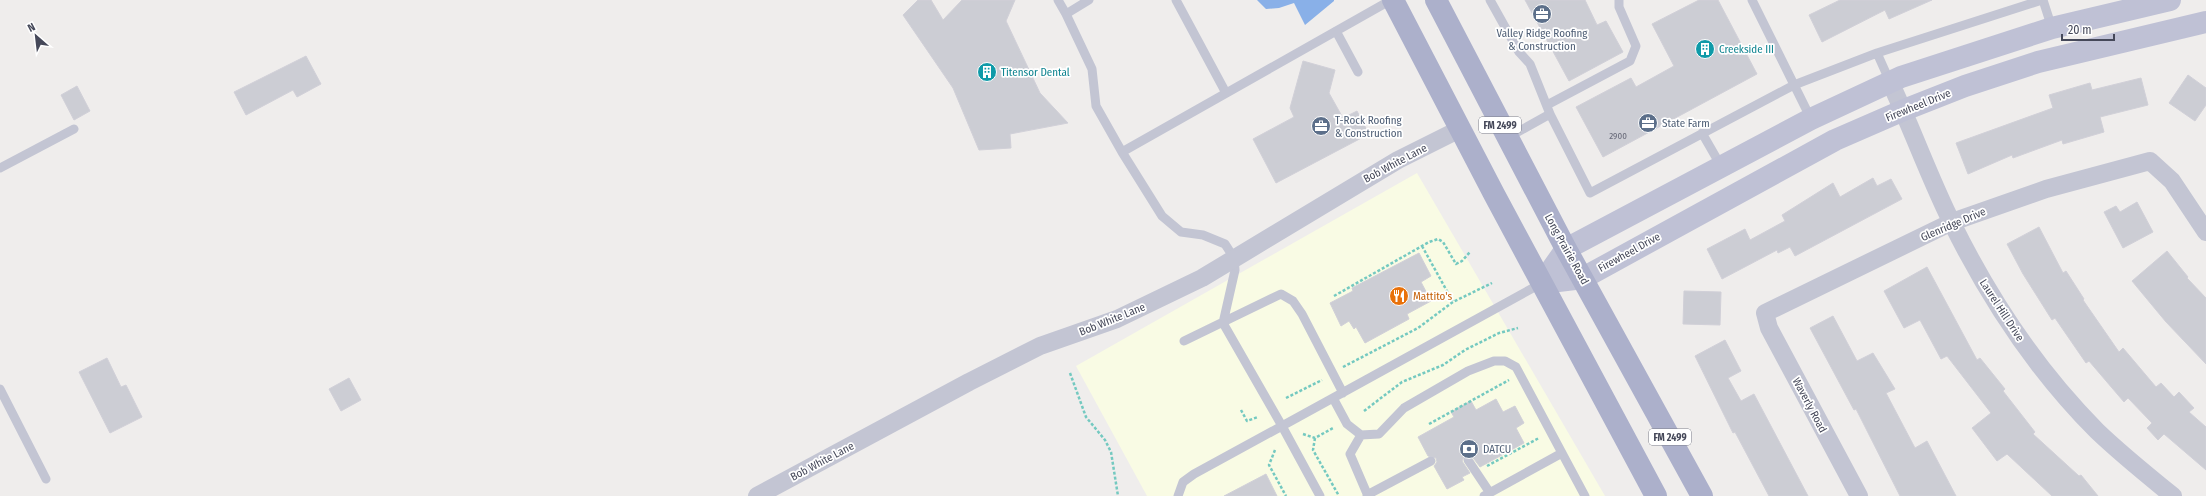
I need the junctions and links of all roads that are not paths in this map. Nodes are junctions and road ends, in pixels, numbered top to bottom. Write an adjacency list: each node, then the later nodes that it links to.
1 (1058, 0): 11 (lane)
2 (1089, 0): 11 (lane)
3 (1176, 0): 19 (lane)
4 (1392, 0): 14 (lane); 24 (main road, FM 2499)
5 (1436, 0): 26 (main road, Long Prairie Road / FM 2499)
6 (1490, 0): 20 (lane)
7 (1619, 0): 20 (lane)
8 (1752, 0): 18 (lane)
9 (2042, 0): 13 (lane); 15 (lane)
10 (2170, 0): 13 (street)
11 (1066, 14): 27 (lane)
12 (2206, 22): 21 (street, Firewheel Drive)
13 (2052, 28): 17 (street)
14 (1336, 31): 16 (lane); 19 (lane)
15 (1877, 53): 17 (lane); 18 (lane)
16 (1358, 72)
17 (1890, 82): 21 (street, Laurel Hill Drive); 22 (street)
18 (1794, 85): 22 (lane); 25 (lane)
19 (1226, 93): 27 (lane)
20 (1549, 109): 25 (lane); 26 (lane)
21 (1904, 110): 30 (street, Laurel Hill Drive); 34 (street, Firewheel Drive)
22 (1811, 119): 28 (street)
23 (74, 129): 29 (lane)
24 (1460, 129): 33 (street, Bob White Lane); 35 (main road, FM 2499)
25 (1702, 133): 28 (lane)
26 (1507, 138): 32 (main road, Long Prairie Road / FM 2499)
27 (1122, 152): 33 (lane)
28 (1721, 166): 32 (street)
29 (0, 168)
30 (1952, 222): 31 (street, Glenridge Drive); 36 (street, Glenridge Drive); 57 (street, Laurel Hill Drive)
31 (2206, 232)
32 (1566, 249): 34 (main road, Long Prairie Road / FM 2499); 35 (street)
33 (1234, 258): 37 (lane); 49 (street, Bob White Lane)
34 (1583, 278): 35 (street, Firewheel Drive); 55 (main road, Long Prairie Road / FM 2499)
35 (1542, 284): 40 (lane); 54 (main road, FM 2499)
36 (1765, 313): 56 (street, Waverly Road)
37 (1223, 322): 38 (lane); 40 (lane); 42 (lane)
38 (1184, 341)
39 (0, 389): 47 (lane)
40 (1343, 392): 41 (lane)
41 (1334, 398): 42 (lane); 43 (lane)
42 (1282, 426): 50 (lane); 51 (lane)
43 (1361, 435): 44 (lane); 52 (lane)
44 (1562, 453): 48 (lane); 53 (lane)
45 (1468, 460): 48 (lane)
46 (1431, 461): 52 (lane)
47 (46, 479)
48 (1487, 494)
49 (757, 496)
50 (1178, 496)
51 (1320, 496)
52 (1367, 496)
53 (1585, 496)
54 (1656, 496)
55 (1702, 496)
56 (1859, 496)
57 (2172, 496)

